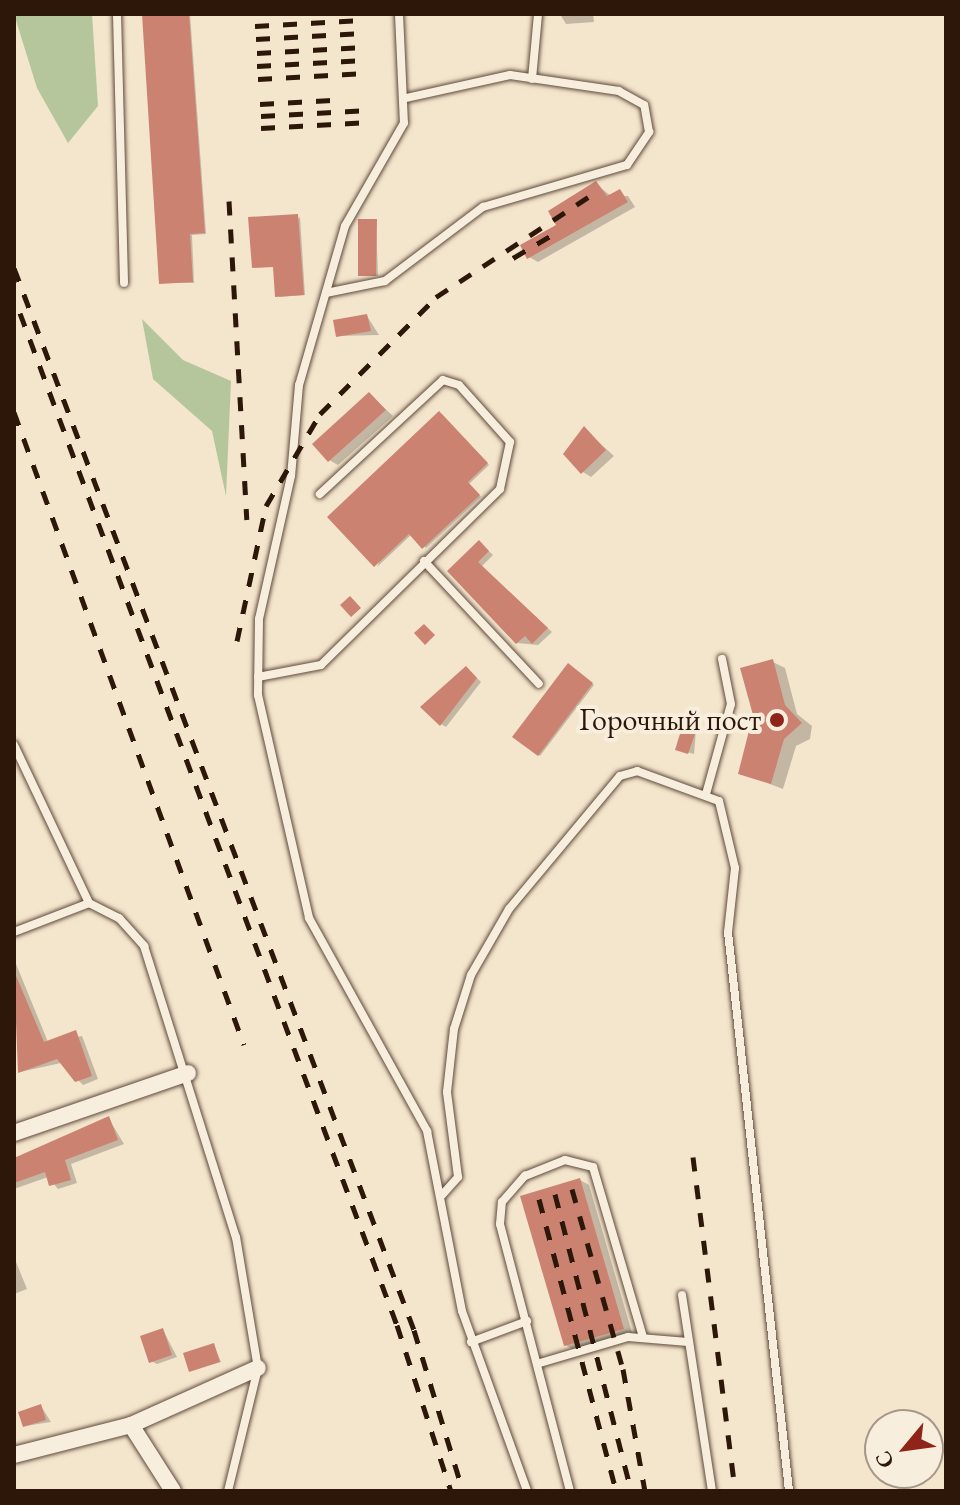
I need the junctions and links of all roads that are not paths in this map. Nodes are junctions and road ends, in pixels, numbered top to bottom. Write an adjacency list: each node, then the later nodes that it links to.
1 (117, 14): 6 (lane)
2 (399, 14): 5 (lane)
3 (538, 14): 4 (lane)
4 (532, 79): 5 (lane); 7 (lane)
5 (406, 98): 7 (lane)
6 (124, 283)
7 (326, 293): 11 (lane)
8 (320, 494): 9 (lane)
9 (424, 561): 11 (lane); 12 (lane)
10 (722, 659): 14 (lane)
11 (258, 677): 19 (lane)
12 (539, 684)
13 (14, 745): 15 (lane)
14 (706, 794): 19 (lane); 34 (lane)
15 (89, 903): 16 (lane); 17 (lane)
16 (14, 932)
17 (188, 1073): 18 (street); 26 (lane)
18 (14, 1133)
19 (442, 1195): 23 (lane)
20 (682, 1295): 24 (lane)
21 (527, 1321): 22 (lane); 23 (lane); 25 (lane)
22 (643, 1337): 24 (lane); 25 (lane)
23 (471, 1342): 31 (lane)
24 (688, 1342): 33 (lane)
25 (540, 1363): 32 (lane)
26 (258, 1368): 27 (street); 30 (lane)
27 (131, 1425): 28 (street); 29 (street)
28 (14, 1455)
29 (173, 1491)
30 (228, 1491)
31 (527, 1491)
32 (570, 1491)
33 (712, 1491)
34 (789, 1491)

